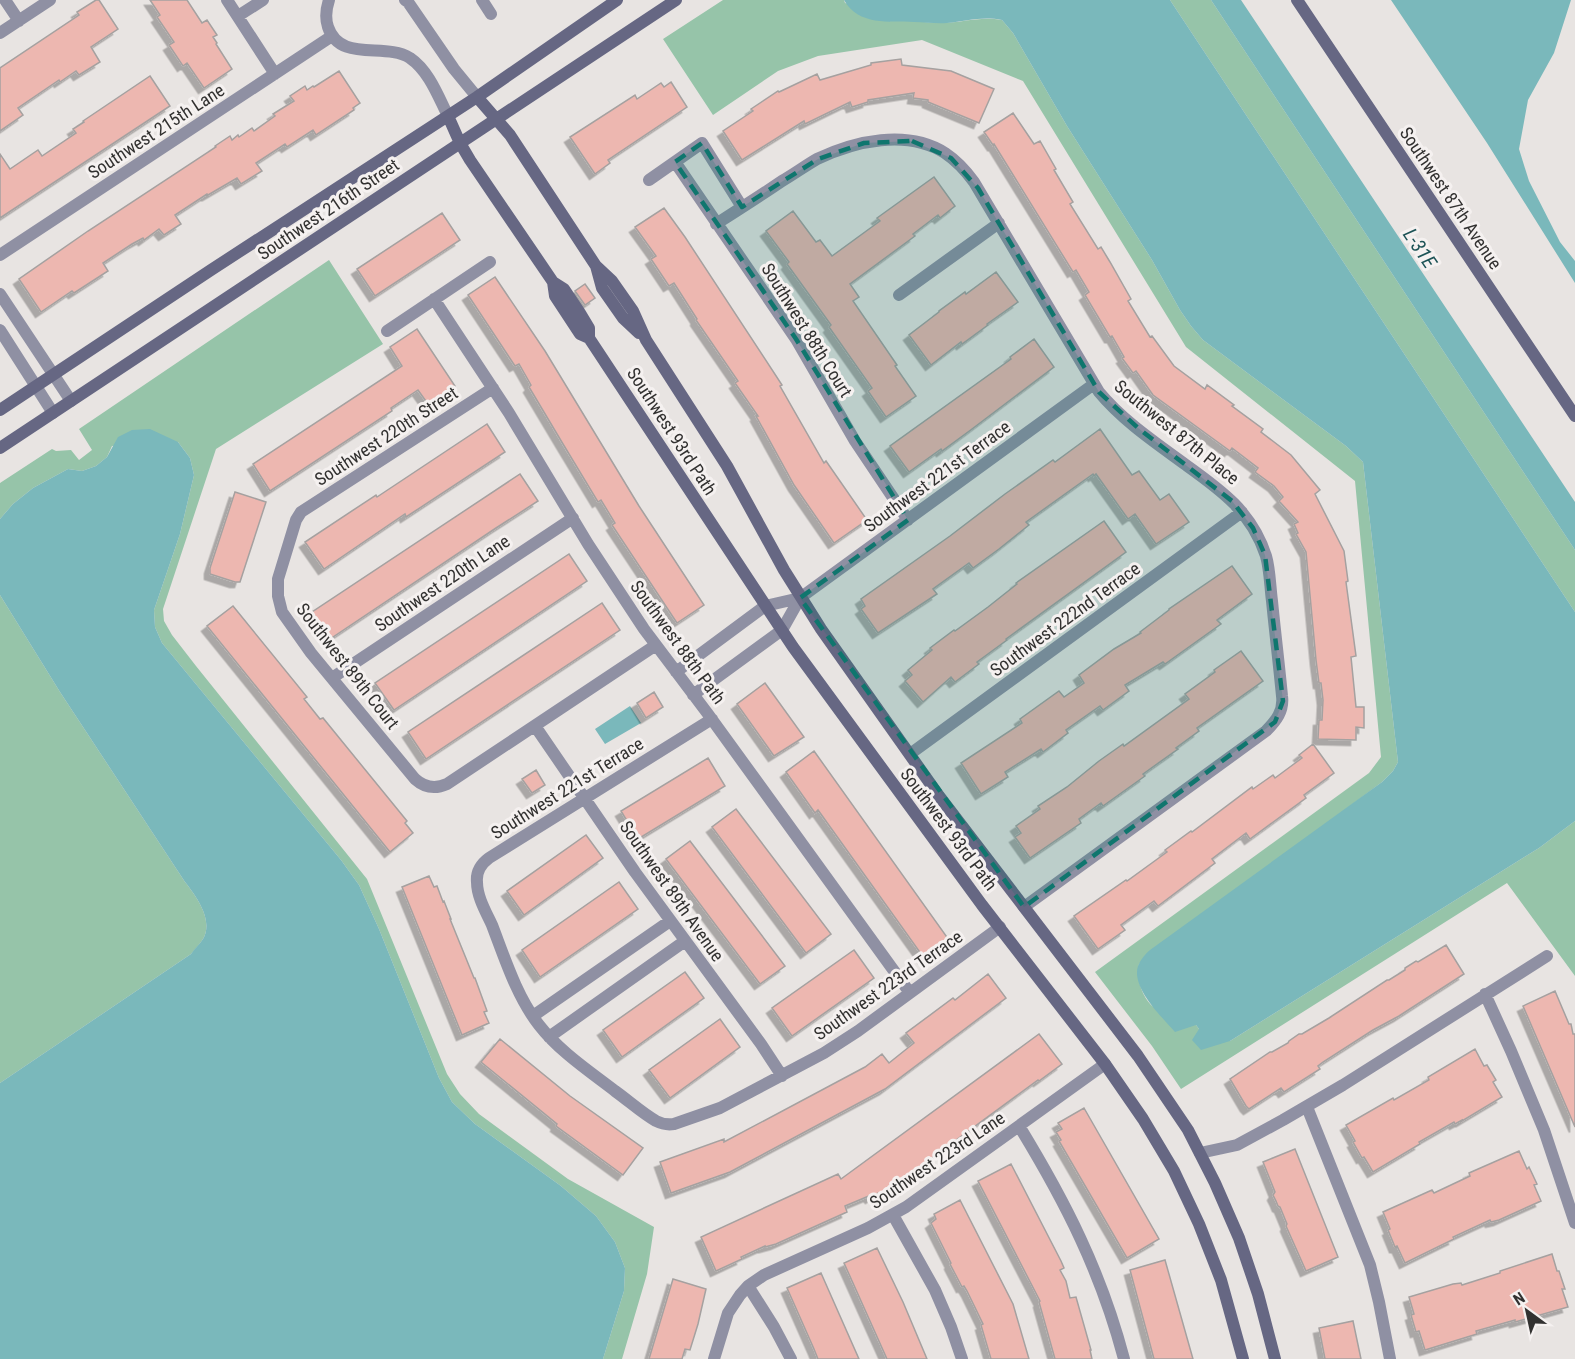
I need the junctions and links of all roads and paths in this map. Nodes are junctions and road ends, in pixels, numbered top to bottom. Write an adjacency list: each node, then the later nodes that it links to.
1 (5, 0): 13 (street)
2 (50, 0): 13 (street)
3 (227, 0): 12 (street)
4 (263, 0): 12 (street)
5 (329, 0): 15 (street)
6 (482, 0): 11 (street)
7 (618, 0): 17 (street, Southwest 216th Street)
8 (676, 0): 19 (street, Southwest 216th Street)
9 (1297, 0): 40 (street, Southwest 87th Avenue)
10 (407, 1): 17 (street)
11 (491, 14)
12 (238, 16): 16 (street)
13 (19, 21): 14 (street)
14 (0, 33)
15 (332, 36): 16 (street, Southwest 215th Lane); 18 (street)
16 (275, 74): 26 (street, Southwest 215th Lane)
17 (477, 97): 18 (street, Southwest 216th Street); 19 (street, Southwest 93rd Path)
18 (448, 116): 20 (street, Southwest 93rd Path); 33 (street, Southwest 216th Street)
19 (496, 119): 20 (street, Southwest 216th Street); 46 (street, Southwest 93rd Path)
20 (460, 143): 37 (street, Southwest 216th Street); 47 (street, Southwest 93rd Path)
21 (675, 162): 22 (street); 23 (street); 25 (street, Southwest 88th Court)
22 (649, 180)
23 (742, 207): 24 (street, Southwest 87th Place); 25 (street)
24 (999, 223): 29 (street); 34 (street, Southwest 87th Place)
25 (716, 224): 45 (street, Southwest 88th Court)
26 (0, 255)
27 (490, 262): 30 (street)
28 (0, 294): 33 (street)
29 (900, 295)
30 (434, 299): 32 (street); 36 (street, Southwest 88th Path)
31 (0, 330): 35 (street)
32 (387, 331)
33 (53, 375): 35 (street, Southwest 216th Street); 37 (street)
34 (1094, 384): 42 (street, Southwest 87th Place); 45 (street, Southwest 221st Terrace)
35 (36, 386): 38 (street, Southwest 216th Street); 39 (street)
36 (493, 388): 43 (street, Southwest 220th Street); 44 (street, Southwest 88th Path)
37 (71, 401): 39 (street, Southwest 216th Street)
38 (0, 410)
39 (53, 413): 41 (street, Southwest 216th Street)
40 (1575, 416)
41 (0, 448)
42 (1242, 512): 55 (street, Southwest 222nd Terrace); 57 (street, Southwest 87th Place)
43 (300, 514): 51 (street, Southwest 89th Court)
44 (573, 518): 49 (street, Southwest 88th Path); 51 (street, Southwest 220th Lane)
45 (908, 520): 46 (street, Southwest 221st Terrace)
46 (800, 598): 47 (street, Southwest 221st Terrace); 48 (street, Southwest 221st Terrace); 55 (street, Southwest 93rd Path)
47 (765, 606): 48 (street, Southwest 93rd Path); 50 (street, Southwest 221st Terrace)
48 (782, 630): 52 (street, Southwest 221st Terrace); 59 (street, Southwest 93rd Path)
49 (656, 645): 50 (street, Southwest 88th Path); 54 (street)
50 (676, 672): 52 (street, Southwest 88th Path)
51 (332, 678): 54 (street, Southwest 89th Court)
52 (693, 695): 53 (street, Southwest 88th Path)
53 (712, 719): 56 (street, Southwest 221st Terrace); 62 (street, Southwest 88th Path)
54 (536, 726): 56 (street, Southwest 89th Avenue)
55 (910, 754): 57 (street, Southwest 93rd Path)
56 (585, 799): 58 (street, Southwest 89th Avenue); 64 (street, Southwest 221st Terrace)
57 (1024, 907): 70 (street, Southwest 93rd Path)
58 (670, 921): 60 (street, Southwest 89th Avenue); 64 (street)
59 (999, 927): 62 (street, Southwest 223rd Terrace); 66 (street, Southwest 93rd Path)
60 (685, 941): 65 (street); 67 (street, Southwest 89th Avenue)
61 (1547, 956): 63 (street)
62 (910, 993): 67 (street, Southwest 223rd Terrace)
63 (1485, 994): 68 (street); 72 (street)
64 (532, 1016): 65 (street)
65 (549, 1037): 67 (street, Southwest 223rd Terrace)
66 (1105, 1064): 69 (street, Southwest 223rd Lane); 78 (street, Southwest 93rd Path)
67 (782, 1076)
68 (1307, 1107): 70 (street); 80 (street)
69 (1019, 1126): 71 (street, Southwest 223rd Lane); 77 (street)
70 (1200, 1154): 79 (street, Southwest 93rd Path)
71 (893, 1215): 73 (street, Southwest 223rd Lane); 76 (street)
72 (1575, 1223)
73 (748, 1286): 74 (street); 75 (street)
74 (714, 1359)
75 (791, 1359)
76 (962, 1359)
77 (1124, 1359)
78 (1243, 1359)
79 (1275, 1359)
80 (1390, 1359)

